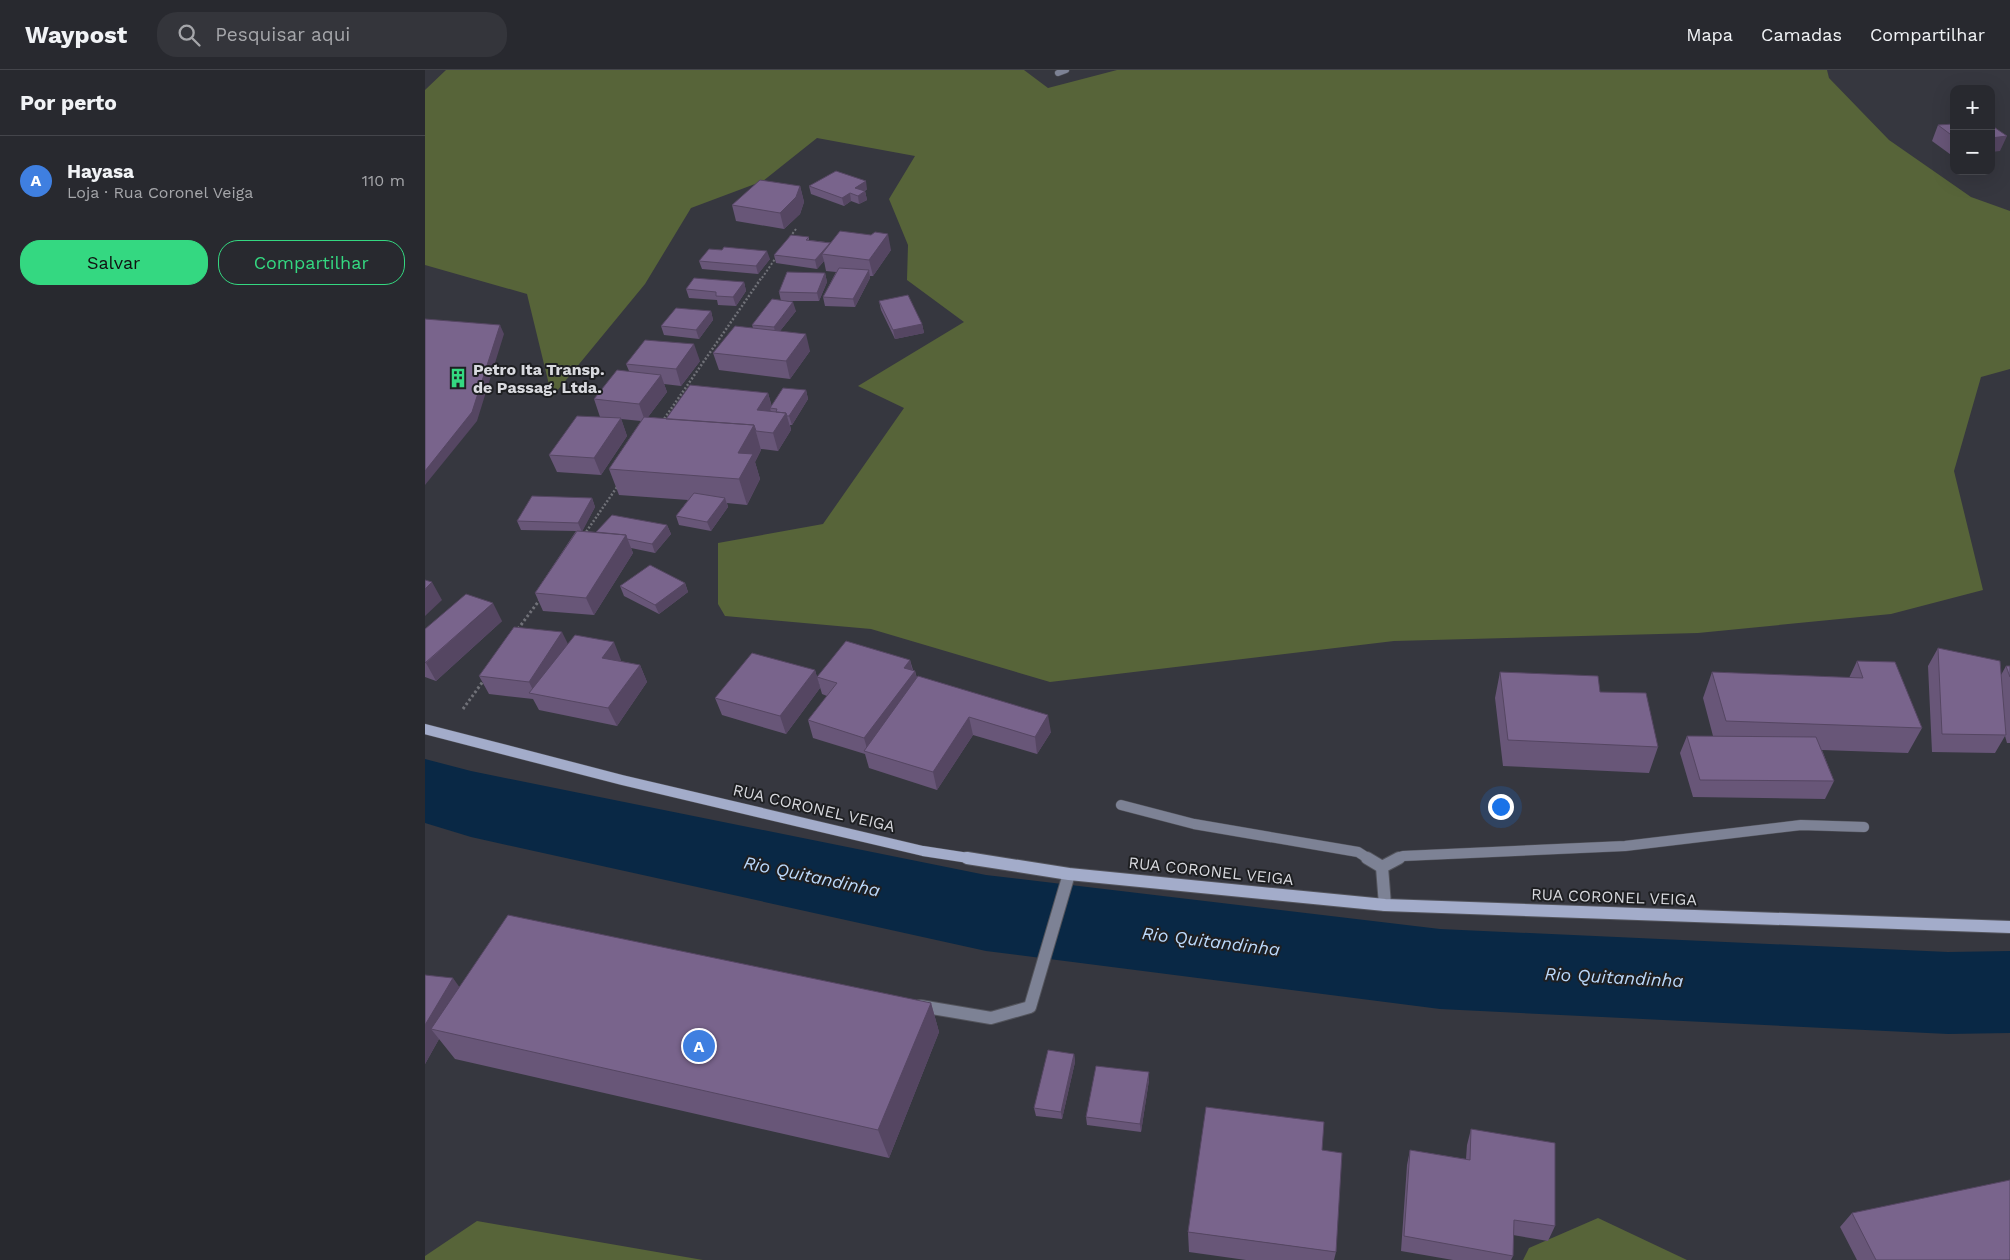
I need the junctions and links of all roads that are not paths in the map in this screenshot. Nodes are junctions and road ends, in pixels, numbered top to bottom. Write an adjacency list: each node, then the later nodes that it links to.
1 (1066, 70): 2 (lane)
2 (1059, 72)
3 (425, 729): 7 (main road, RUA CORONEL VEIGA)
4 (1121, 805): 6 (lane)
5 (1864, 827): 6 (lane)
6 (1382, 867): 8 (lane)
7 (1069, 874): 8 (main road, RUA CORONEL VEIGA); 10 (lane)
8 (1385, 904): 9 (main road, RUA CORONEL VEIGA)
9 (2010, 927)
10 (904, 1003)

